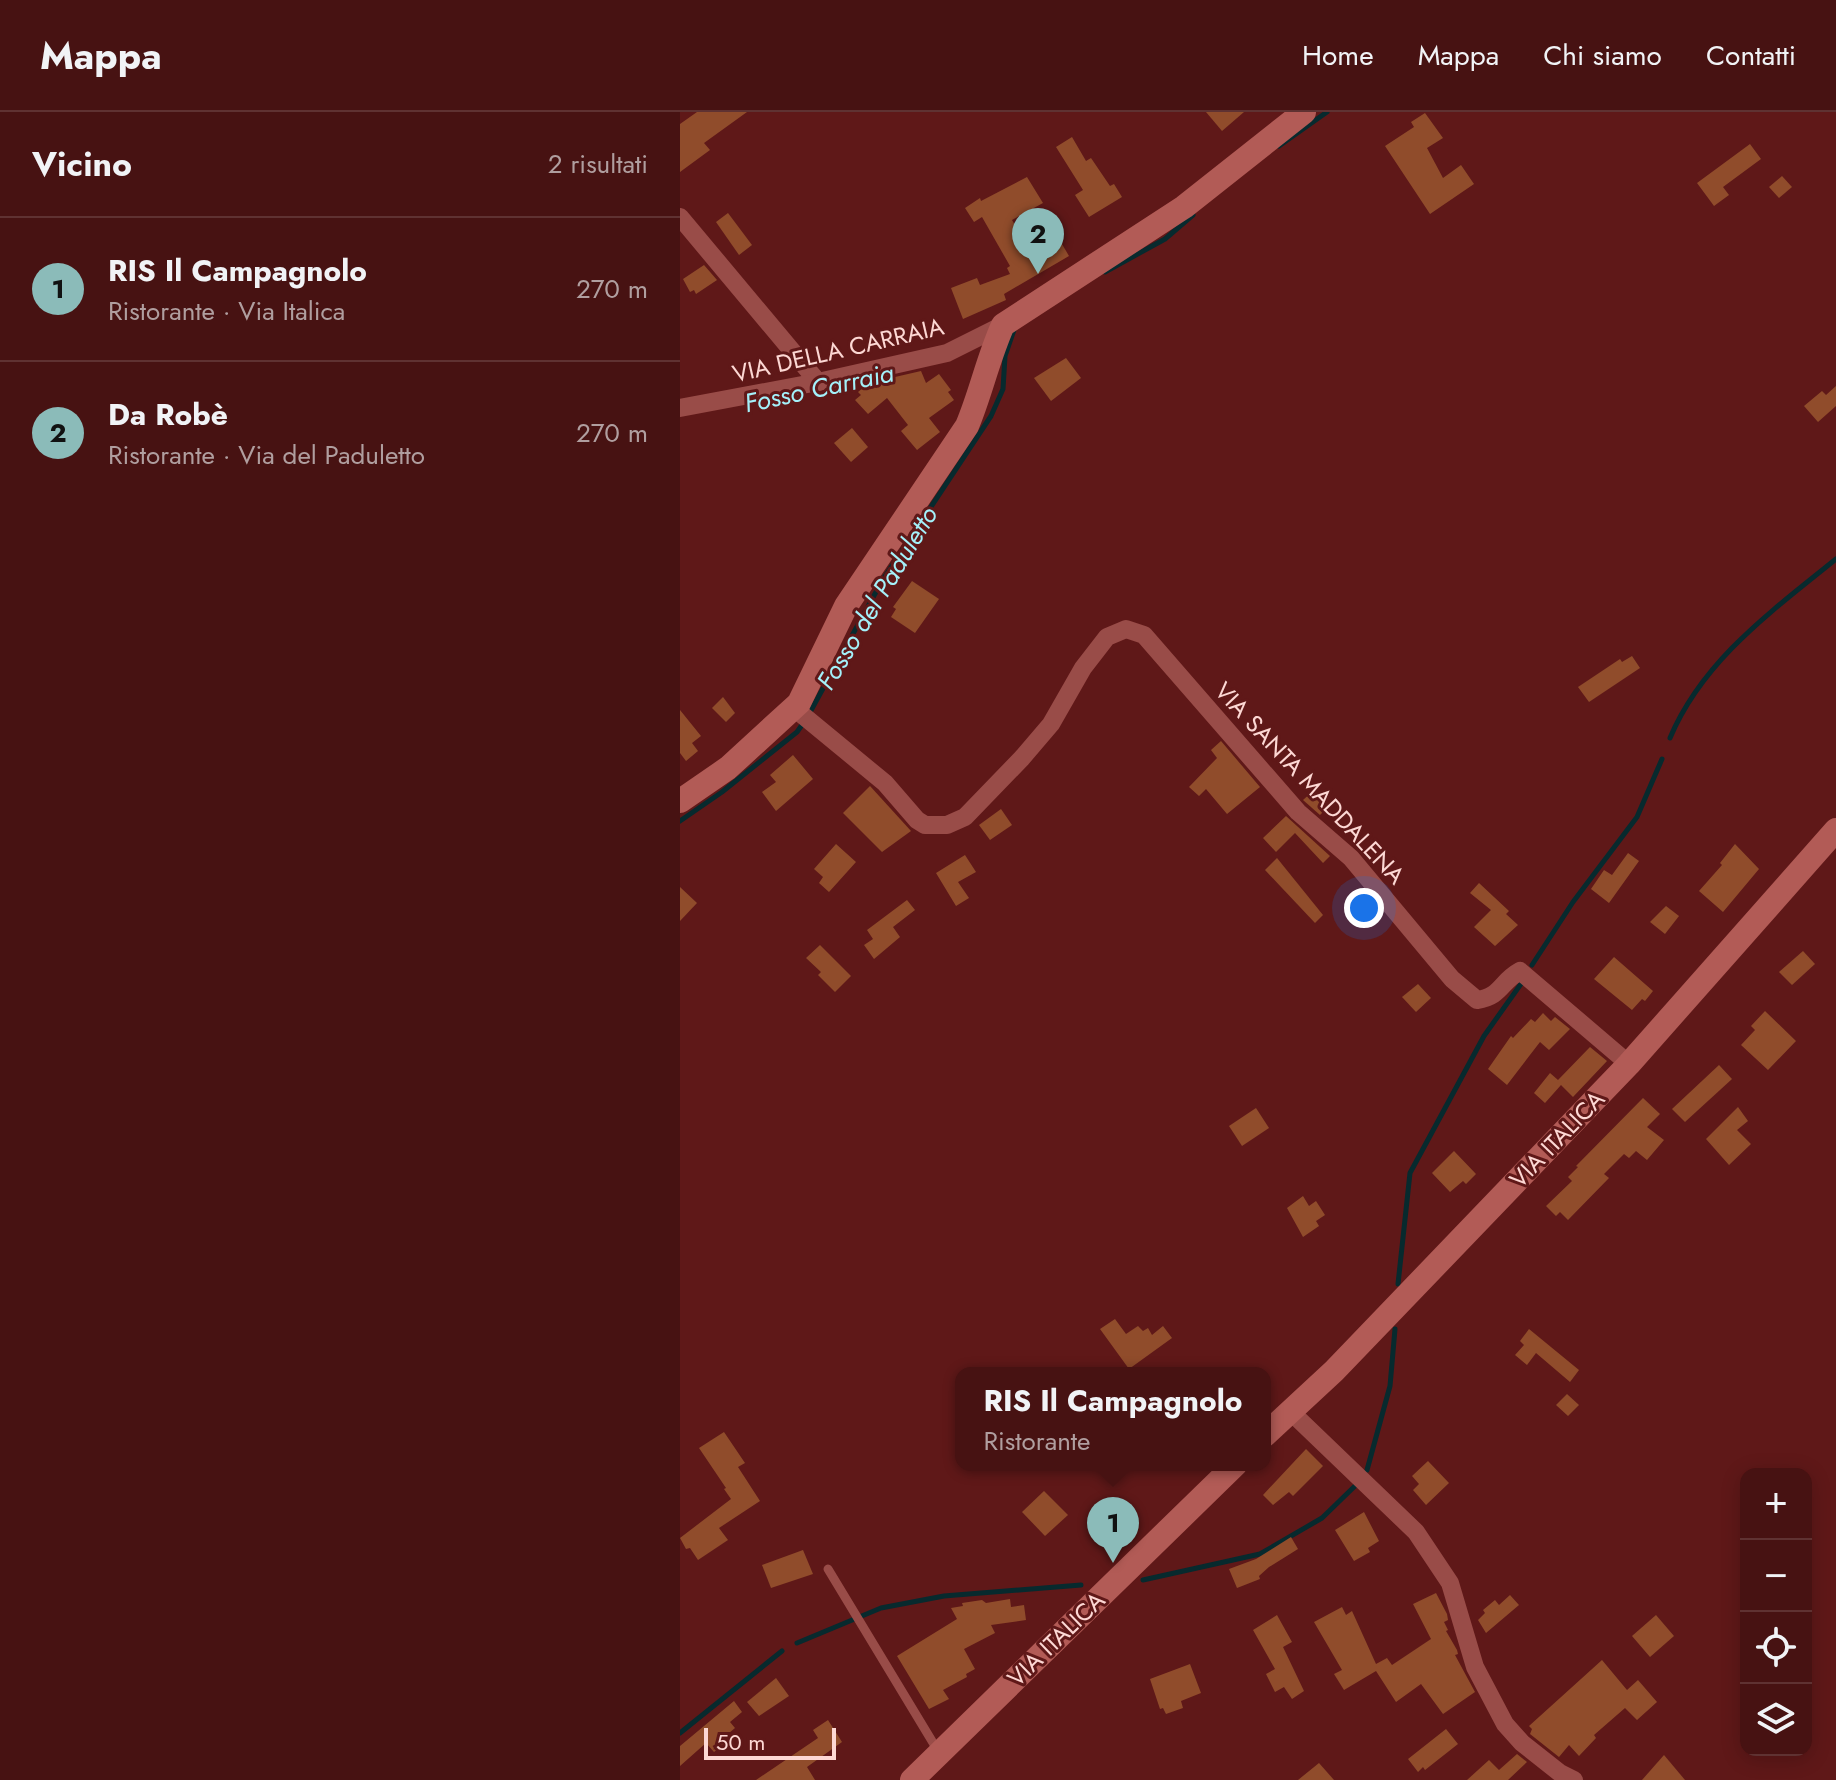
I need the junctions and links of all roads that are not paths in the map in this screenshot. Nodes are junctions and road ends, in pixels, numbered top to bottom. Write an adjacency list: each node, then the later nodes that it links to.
1 (1304, 112): 3 (main road)
2 (680, 217): 4 (street)
3 (1003, 325): 4 (street, VIA DELLA CARRAIA); 6 (main road)
4 (818, 382): 5 (street, VIA DELLA CARRAIA)
5 (680, 408)
6 (802, 715): 7 (main road); 9 (street, VIA SANTA MADDALENA)
7 (680, 801)
8 (1836, 830): 9 (main road, VIA ITALICA)
9 (1629, 1064): 10 (main road, VIA ITALICA)
10 (1290, 1411): 11 (main road, VIA ITALICA); 15 (street)
11 (1271, 1429)
12 (1229, 1471): 14 (main road, VIA ITALICA)
13 (828, 1569): 14 (lane)
14 (939, 1754): 16 (main road, VIA ITALICA)
15 (1562, 1778)
16 (912, 1780)

